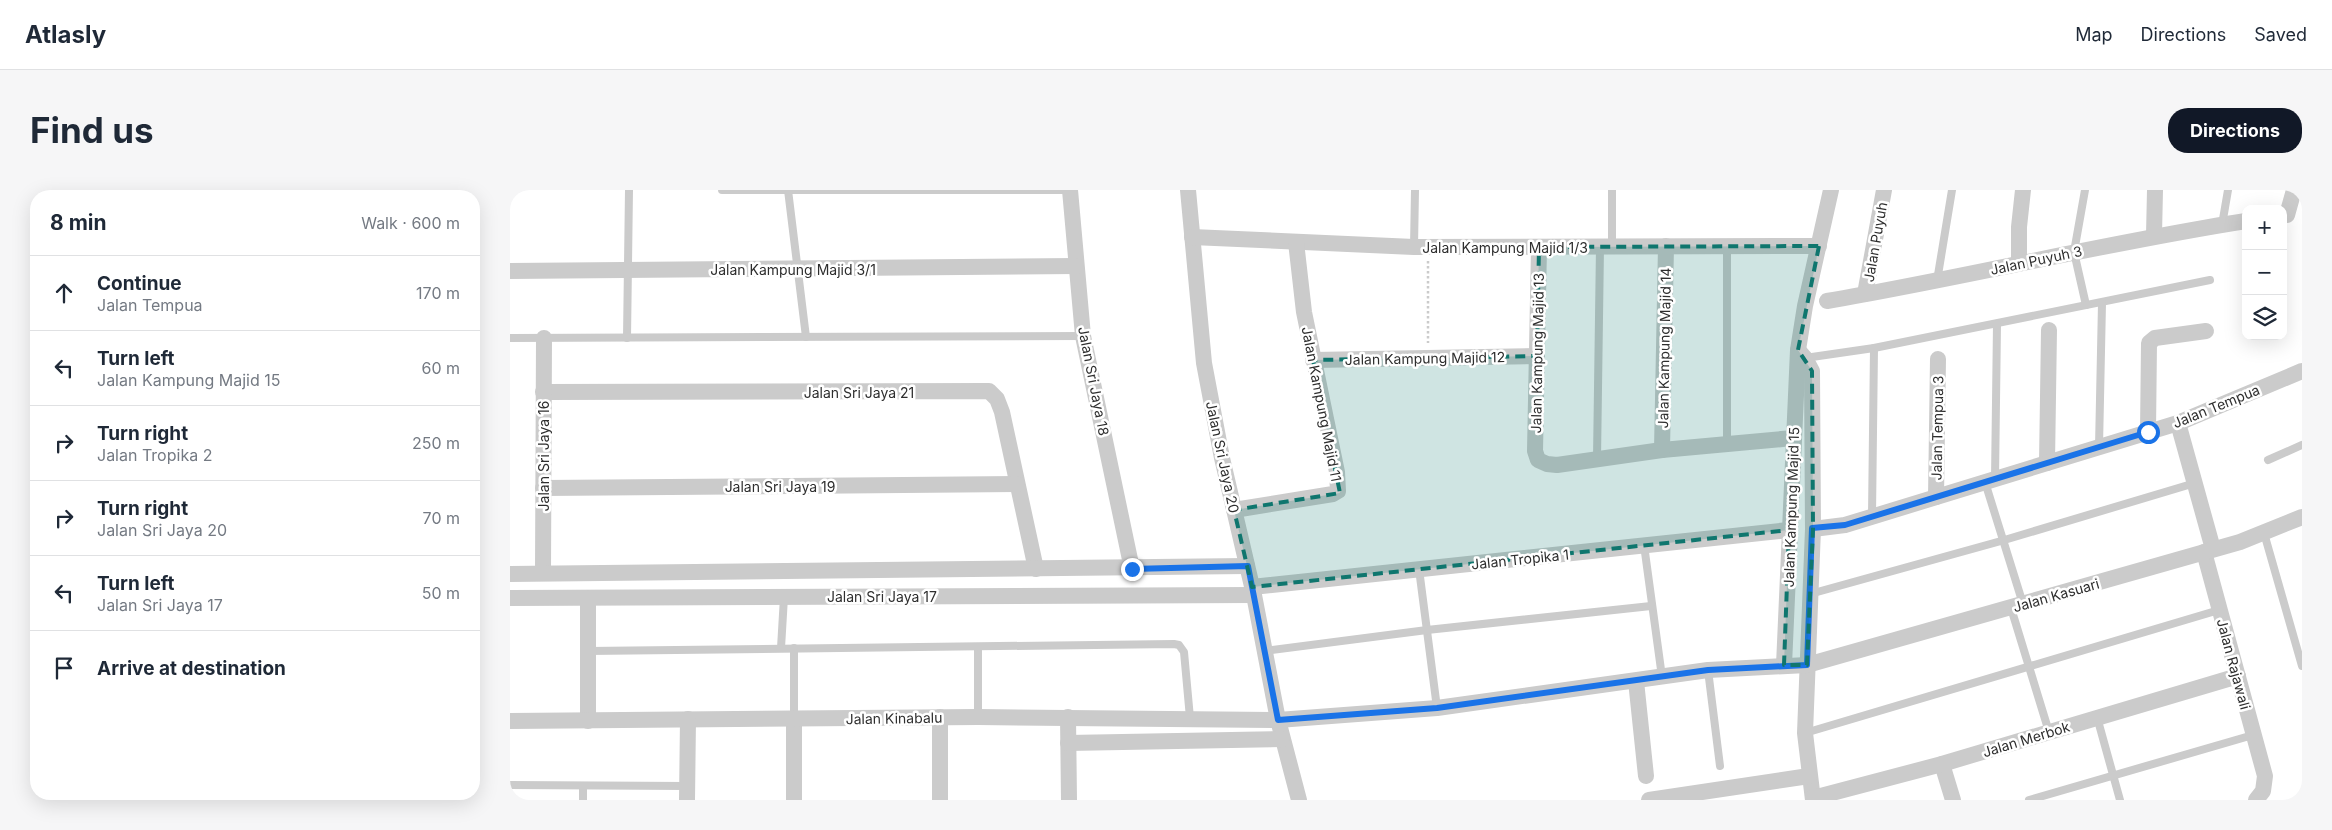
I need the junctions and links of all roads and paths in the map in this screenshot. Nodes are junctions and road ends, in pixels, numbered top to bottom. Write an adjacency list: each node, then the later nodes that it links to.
1 (629, 190): 32 (lane)
2 (722, 190): 3 (lane)
3 (788, 190): 4 (lane); 31 (lane)
4 (1070, 190): 30 (street, Jalan Sri Jaya 18)
5 (1188, 190): 20 (street, Jalan Sri Jaya 20)
6 (1415, 190): 25 (lane)
7 (1612, 190): 27 (lane)
8 (1831, 190): 24 (street, Jalan Kampung Majid 15)
9 (1884, 190): 36 (street, Jalan Puyuh)
10 (1952, 190): 35 (lane)
11 (2023, 190): 29 (street)
12 (2085, 190): 28 (lane)
13 (2155, 190): 19 (street)
14 (2228, 190): 18 (lane)
15 (2294, 190): 16 (street)
16 (2291, 214)
17 (2242, 222): 18 (street, Jalan Puyuh 3)
18 (2222, 225): 19 (street, Jalan Puyuh 3)
19 (2154, 235): 28 (street, Jalan Puyuh 3)
20 (1192, 238): 21 (street, Jalan Kampung Majid 1/3); 71 (street, Jalan Sri Jaya 20)
21 (1296, 242): 25 (street, Jalan Kampung Majid 1/3); 52 (street, Jalan Kampung Majid 11)
22 (1666, 246): 23 (street, Jalan Kampung Majid 1/3); 27 (street, Jalan Kampung Majid 1/3); 62 (street, Jalan Kampung Majid 14)
23 (1727, 246): 24 (street, Jalan Kampung Majid 1/3); 59 (lane)
24 (1819, 246): 49 (street, Jalan Kampung Majid 15)
25 (1421, 247): 26 (street, Jalan Kampung Majid 1/3); 51 (path)
26 (1539, 247): 27 (street, Jalan Kampung Majid 1/3); 50 (street, Jalan Kampung Majid 13)
27 (1606, 247): 63 (lane)
28 (2074, 252): 29 (street, Jalan Puyuh 3); 39 (lane)
29 (2019, 262): 35 (street, Jalan Puyuh 3)
30 (1076, 266): 31 (street, Jalan Kampung Majid 3/1); 43 (street, Jalan Sri Jaya 18)
31 (798, 269): 32 (street, Jalan Kampung Majid 3/1); 44 (lane)
32 (628, 270): 33 (street, Jalan Kampung Majid 3/1); 47 (lane)
33 (510, 271)
34 (2210, 280): 38 (lane)
35 (1937, 281): 36 (street, Jalan Puyuh 3)
36 (1865, 294): 37 (street, Jalan Puyuh 3)
37 (1827, 301)
38 (2102, 303): 39 (lane); 61 (lane)
39 (2086, 305): 40 (lane)
40 (1997, 324): 48 (lane); 66 (lane)
41 (2049, 330): 65 (street)
42 (2206, 331): 57 (street)
43 (1083, 336): 44 (lane); 82 (street, Jalan Sri Jaya 18)
44 (806, 337): 47 (lane)
45 (510, 338): 46 (lane)
46 (544, 338): 47 (lane); 55 (street, Jalan Sri Jaya 16)
47 (627, 338)
48 (1874, 348): 49 (lane); 72 (lane)
49 (1802, 354): 58 (street, Jalan Kampung Majid 15); 74 (street, Jalan Kampung Majid 15)
50 (1537, 356): 51 (street, Jalan Kampung Majid 12); 63 (street, Jalan Kampung Majid 13)
51 (1428, 358): 52 (street, Jalan Kampung Majid 12)
52 (1313, 360): 71 (street, Jalan Kampung Majid 11)
53 (1938, 360): 70 (street, Jalan Tempua 3)
54 (2302, 370): 56 (street, Jalan Tempua)
55 (543, 392): 68 (street, Jalan Sri Jaya 21); 69 (street, Jalan Sri Jaya 16)
56 (2178, 423): 57 (street, Jalan Tempua); 67 (street, Jalan Rajawali)
57 (2148, 432): 61 (street, Jalan Tempua)
58 (1793, 438): 59 (street); 75 (street, Jalan Kampung Majid 15)
59 (1727, 445): 62 (street)
60 (2302, 445): 64 (lane)
61 (2099, 447): 65 (street, Jalan Tempua)
62 (1662, 450): 63 (street)
63 (1597, 460)
64 (2268, 460)
65 (2047, 463): 66 (street, Jalan Tempua)
66 (1990, 481): 70 (street, Jalan Tempua); 77 (lane)
67 (2195, 483): 77 (lane); 79 (street, Jalan Rajawali)
68 (1017, 484): 69 (street, Jalan Sri Jaya 19); 81 (street, Jalan Sri Jaya 21)
69 (543, 488): 84 (street, Jalan Sri Jaya 16)
70 (1936, 497): 72 (street, Jalan Tempua)
71 (1234, 510): 80 (street, Jalan Sri Jaya 20)
72 (1872, 517): 74 (street, Jalan Tempua)
73 (2302, 517): 76 (street, Jalan Kasuari)
74 (1812, 528): 87 (street, Jalan Kampung Majid 15)
75 (1789, 530): 78 (street, Jalan Tropika 1); 100 (street, Jalan Kampung Majid 15)
76 (2264, 532): 79 (street, Jalan Kasuari); 102 (lane)
77 (2002, 541): 87 (lane); 92 (lane)
78 (1644, 545): 83 (street, Jalan Tropika 1); 91 (lane)
79 (2208, 551): 92 (street, Jalan Kasuari); 93 (street, Jalan Rajawali)
80 (1248, 566): 82 (street, Jalan Sri Jaya 17); 86 (street, Jalan Sri Jaya 20)
81 (1036, 569): 82 (street, Jalan Sri Jaya 17); 84 (street, Jalan Sri Jaya 17)
82 (1132, 569)
83 (1419, 569): 86 (street, Jalan Tropika 1); 94 (lane)
84 (543, 573): 85 (street, Jalan Sri Jaya 17)
85 (510, 574)
86 (1253, 591): 88 (street, Jalan Sri Jaya 17); 99 (street, Jalan Sri Jaya 20)
87 (1809, 595): 101 (street, Jalan Kampung Majid 15)
88 (784, 597): 90 (street, Jalan Sri Jaya 17); 96 (lane)
89 (510, 598): 90 (street, Jalan Sri Jaya 17)
90 (588, 598): 98 (street)
91 (1651, 606): 94 (lane); 106 (lane)
92 (2017, 606): 101 (street, Jalan Kasuari); 103 (lane)
93 (2219, 610): 103 (lane); 105 (street, Jalan Rajawali)
94 (1427, 630): 99 (lane); 108 (lane)
95 (978, 647): 97 (lane); 110 (lane); 112 (lane)
96 (781, 648): 97 (lane); 98 (lane)
97 (794, 648): 115 (lane)
98 (588, 651): 116 (street)
99 (1264, 651): 117 (street, Jalan Sri Jaya 20)
100 (1784, 665): 101 (street, Jalan Kasuari); 104 (street, Jalan Kasuari)
101 (1807, 665): 120 (street, Jalan Kampung Majid 15)
102 (2302, 666)
103 (2029, 667): 119 (lane); 120 (lane)
104 (1708, 670): 106 (street, Jalan Kasuari); 125 (lane)
105 (2238, 676): 113 (street, Jalan Merbok); 121 (street, Jalan Rajawali)
106 (1662, 678): 107 (street, Jalan Kasuari)
107 (1636, 681): 108 (street, Jalan Kinabalu); 126 (street)
108 (1437, 708): 117 (street, Jalan Kinabalu)
109 (940, 717): 110 (street, Jalan Kinabalu); 115 (street, Jalan Kinabalu); 136 (street)
110 (978, 717): 111 (street, Jalan Kinabalu)
111 (1068, 717): 112 (street, Jalan Kinabalu); 123 (street)
112 (1190, 718): 117 (street, Jalan Kinabalu)
113 (2097, 718): 119 (street, Jalan Merbok); 128 (lane)
114 (688, 719): 115 (street, Jalan Kinabalu); 116 (street, Jalan Kinabalu); 131 (street)
115 (794, 719): 135 (street)
116 (588, 720): 118 (street, Jalan Kinabalu)
117 (1278, 720): 122 (street, Jalan Sri Jaya 20)
118 (510, 721)
119 (2048, 732): 124 (street, Jalan Merbok)
120 (1805, 733): 127 (street, Jalan Kampung Majid 15)
121 (2253, 734): 128 (lane); 143 (street, Jalan Rajawali)
122 (1282, 739): 123 (street); 138 (street, Jalan Sri Jaya 20)
123 (1068, 743): 137 (street)
124 (1942, 764): 133 (street, Jalan Merbok); 140 (street)
125 (1720, 766)
126 (1646, 776)
127 (1809, 776): 132 (street); 133 (street, Jalan Kampung Majid 15)
128 (2113, 776): 141 (lane); 142 (lane)
129 (510, 785): 130 (lane)
130 (583, 786): 131 (lane); 134 (lane)
131 (687, 793)
132 (1723, 794): 139 (street)
133 (1813, 799)
134 (583, 800)
135 (794, 800)
136 (940, 800)
137 (1069, 800)
138 (1300, 800)
139 (1651, 800)
140 (1953, 800)
141 (2030, 800)
142 (2120, 800)
143 (2256, 800)

